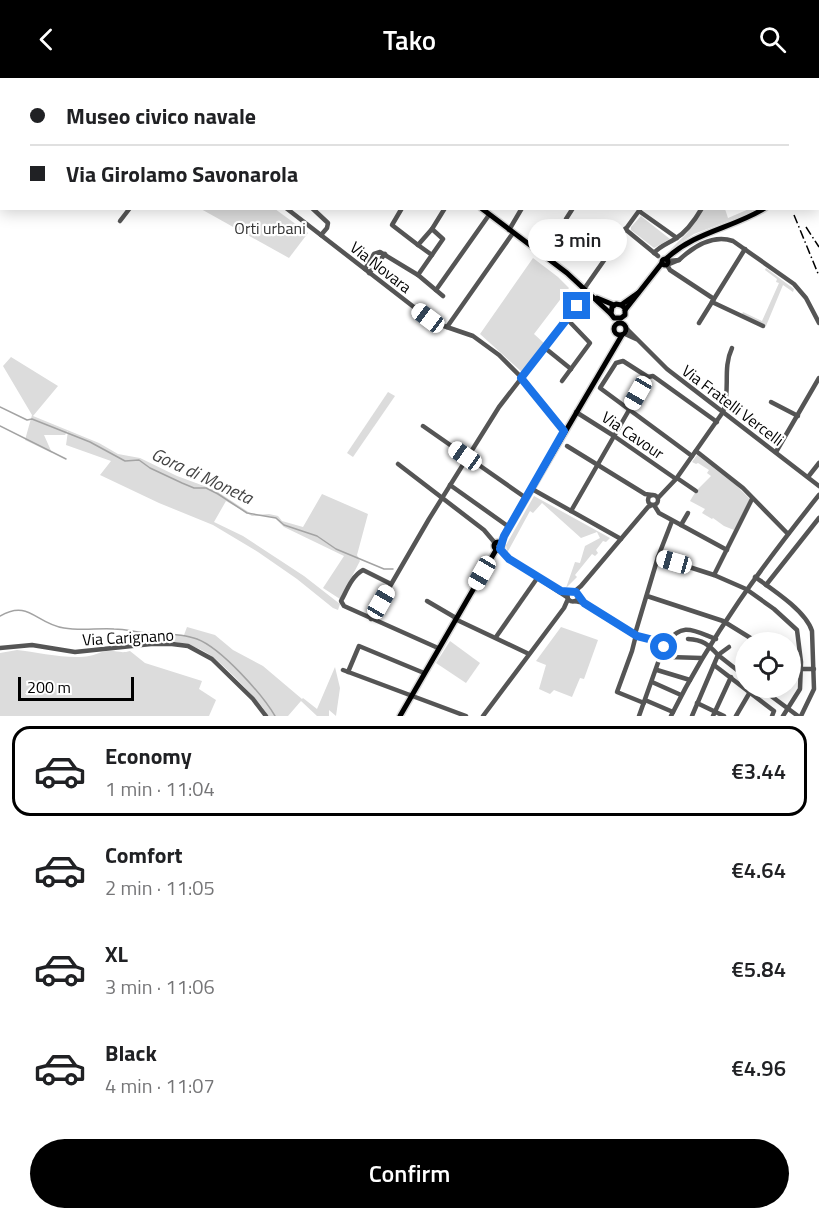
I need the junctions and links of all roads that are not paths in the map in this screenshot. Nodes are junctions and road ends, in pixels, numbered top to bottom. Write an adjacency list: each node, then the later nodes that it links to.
1 (128, 210): 13 (street)
2 (289, 210): 17 (street, Via Novara)
3 (314, 210): 17 (street)
4 (401, 210): 19 (street)
5 (444, 210): 14 (street)
6 (484, 210): 12 (main road)
7 (521, 210): 16 (street)
8 (572, 210): 21 (street)
9 (640, 210): 15 (street); 18 (street)
10 (701, 210): 18 (street)
11 (761, 210): 24 (main road)
12 (489, 214): 16 (main road); 27 (street)
13 (120, 221)
14 (432, 229): 19 (street); 23 (street)
15 (625, 229): 21 (street); 22 (street)
16 (511, 231): 28 (main road); 42 (street)
17 (321, 235): 25 (street, Via Novara)
18 (676, 238): 22 (street)
19 (418, 245): 23 (street)
20 (745, 249): 24 (street); 31 (street); 39 (street)
21 (606, 254): 28 (street)
22 (656, 254): 24 (street)
23 (432, 255): 26 (street)
24 (665, 262): 29 (main road); 31 (street)
25 (367, 271): 26 (street); 42 (street, Via Novara)
26 (418, 275): 27 (street)
27 (436, 290): 30 (street)
28 (588, 292): 32 (main road); 35 (main road); 37 (street)
29 (638, 293): 33 (main road); 34 (main road)
30 (442, 296)
31 (713, 301): 38 (street); 41 (street)
32 (614, 305): 33 (main road); 35 (main road)
33 (621, 305): 34 (main road)
34 (625, 310): 36 (main road)
35 (612, 316): 36 (main road); 40 (main road)
36 (623, 317): 43 (main road)
37 (567, 319): 45 (street); 48 (street)
38 (699, 323)
39 (819, 323)
40 (615, 326): 43 (main road); 44 (main road)
41 (763, 326)
42 (447, 327): 50 (street, Via Novara)
43 (624, 330): 44 (main road); 47 (main road); 56 (street, Via Fratelli Vercelli)
44 (615, 333): 47 (main road)
45 (545, 348): 48 (street); 50 (street)
46 (732, 348): 56 (street)
47 (611, 351): 55 (main road)
48 (571, 369): 52 (street)
49 (648, 376): 54 (street); 54 (street); 58 (street)
50 (521, 378): 60 (street, Via Novara); 65 (street)
51 (819, 378): 57 (street)
52 (562, 381)
53 (771, 402): 57 (street)
54 (629, 410): 61 (street); 64 (street)
55 (576, 412): 60 (main road); 61 (street, Via Cavour)
56 (723, 412): 58 (street); 63 (street, Via Fratelli Vercelli)
57 (798, 416): 63 (street)
58 (717, 422): 64 (street)
59 (423, 426): 65 (street)
60 (564, 431): 73 (main road)
61 (614, 436): 68 (street); 70 (street, Via Cavour)
62 (567, 446): 68 (street)
63 (776, 452): 69 (street, Via Fratelli Vercelli)
64 (694, 453): 70 (street); 78 (street)
65 (467, 457): 71 (street); 77 (street)
66 (819, 463): 69 (street)
67 (398, 464): 76 (street)
68 (597, 465): 79 (street); 80 (street)
69 (808, 477): 72 (street, Via Fratelli Vercelli)
70 (676, 479): 74 (street, Via Cavour); 79 (street)
71 (450, 485): 76 (street); 85 (street)
72 (819, 486)
73 (532, 489): 77 (main road); 80 (street)
74 (696, 491)
75 (819, 495): 86 (street)
76 (442, 498): 88 (street); 94 (street)
77 (526, 498): 85 (main road)
78 (752, 499): 86 (street); 89 (street)
79 (651, 500): 83 (street); 87 (street)
80 (571, 512): 87 (street)
81 (688, 513): 84 (street)
82 (819, 518): 95 (street)
83 (672, 520): 84 (street); 90 (street)
84 (681, 525): 89 (street)
85 (509, 527): 88 (main road)
86 (788, 534): 93 (street)
87 (621, 539): 98 (street)
88 (498, 546): 92 (street); 100 (main road)
89 (728, 550): 91 (street)
90 (658, 557): 91 (street); 97 (street)
91 (714, 575): 96 (street)
92 (538, 576): 98 (street); 108 (street)
93 (755, 577): 95 (street); 96 (street)
94 (391, 584): 101 (street); 101 (street)
95 (766, 585): 121 (street)
96 (746, 589): 103 (street); 106 (street)
97 (647, 596): 102 (street); 103 (street)
98 (573, 597): 104 (street); 116 (street)
99 (427, 601): 100 (street)
100 (456, 618): 108 (street); 115 (main road)
101 (371, 619): 115 (street)
102 (638, 622): 104 (street); 107 (street)
103 (725, 623): 105 (street); 110 (street)
104 (625, 628): 107 (street)
105 (740, 632)
106 (796, 632)
107 (635, 634): 111 (street); 136 (street)
108 (496, 638): 116 (street)
109 (688, 639): 113 (street)
110 (716, 639): 111 (street); 113 (street)
111 (665, 643): 117 (street)
112 (729, 646): 118 (street)
113 (711, 647): 118 (street); 119 (street)
114 (0, 648): 142 (street, Via Carignano)
115 (438, 648): 125 (main road)
116 (529, 654): 145 (street)
117 (662, 655): 119 (street); 124 (street)
118 (718, 655): 120 (street); 122 (street)
119 (701, 658): 127 (street)
120 (714, 665): 126 (street); 137 (street)
121 (816, 667): 123 (street); 151 (street)
122 (735, 668)
123 (801, 669)
124 (657, 670): 127 (street); 129 (street)
125 (424, 673): 131 (main road); 131 (street)
126 (730, 677): 128 (street); 141 (street)
127 (690, 680): 130 (street)
128 (735, 681)
129 (652, 682): 130 (street); 136 (street)
130 (681, 695): 140 (street)
131 (411, 696): 143 (main road); 144 (street)
132 (746, 698): 149 (street)
133 (757, 698): 139 (street)
134 (773, 698): 138 (street)
135 (794, 698): 138 (street)
136 (644, 703): 140 (street); 146 (street)
137 (698, 704): 141 (street); 147 (street)
138 (787, 709): 150 (street); 151 (street)
139 (773, 713): 150 (street)
140 (672, 714)
141 (714, 714): 148 (street)
142 (266, 716)
143 (400, 716)
144 (466, 716)
145 (483, 716)
146 (639, 716)
147 (692, 716)
148 (724, 716)
149 (736, 716)
150 (781, 716)
151 (799, 716)

